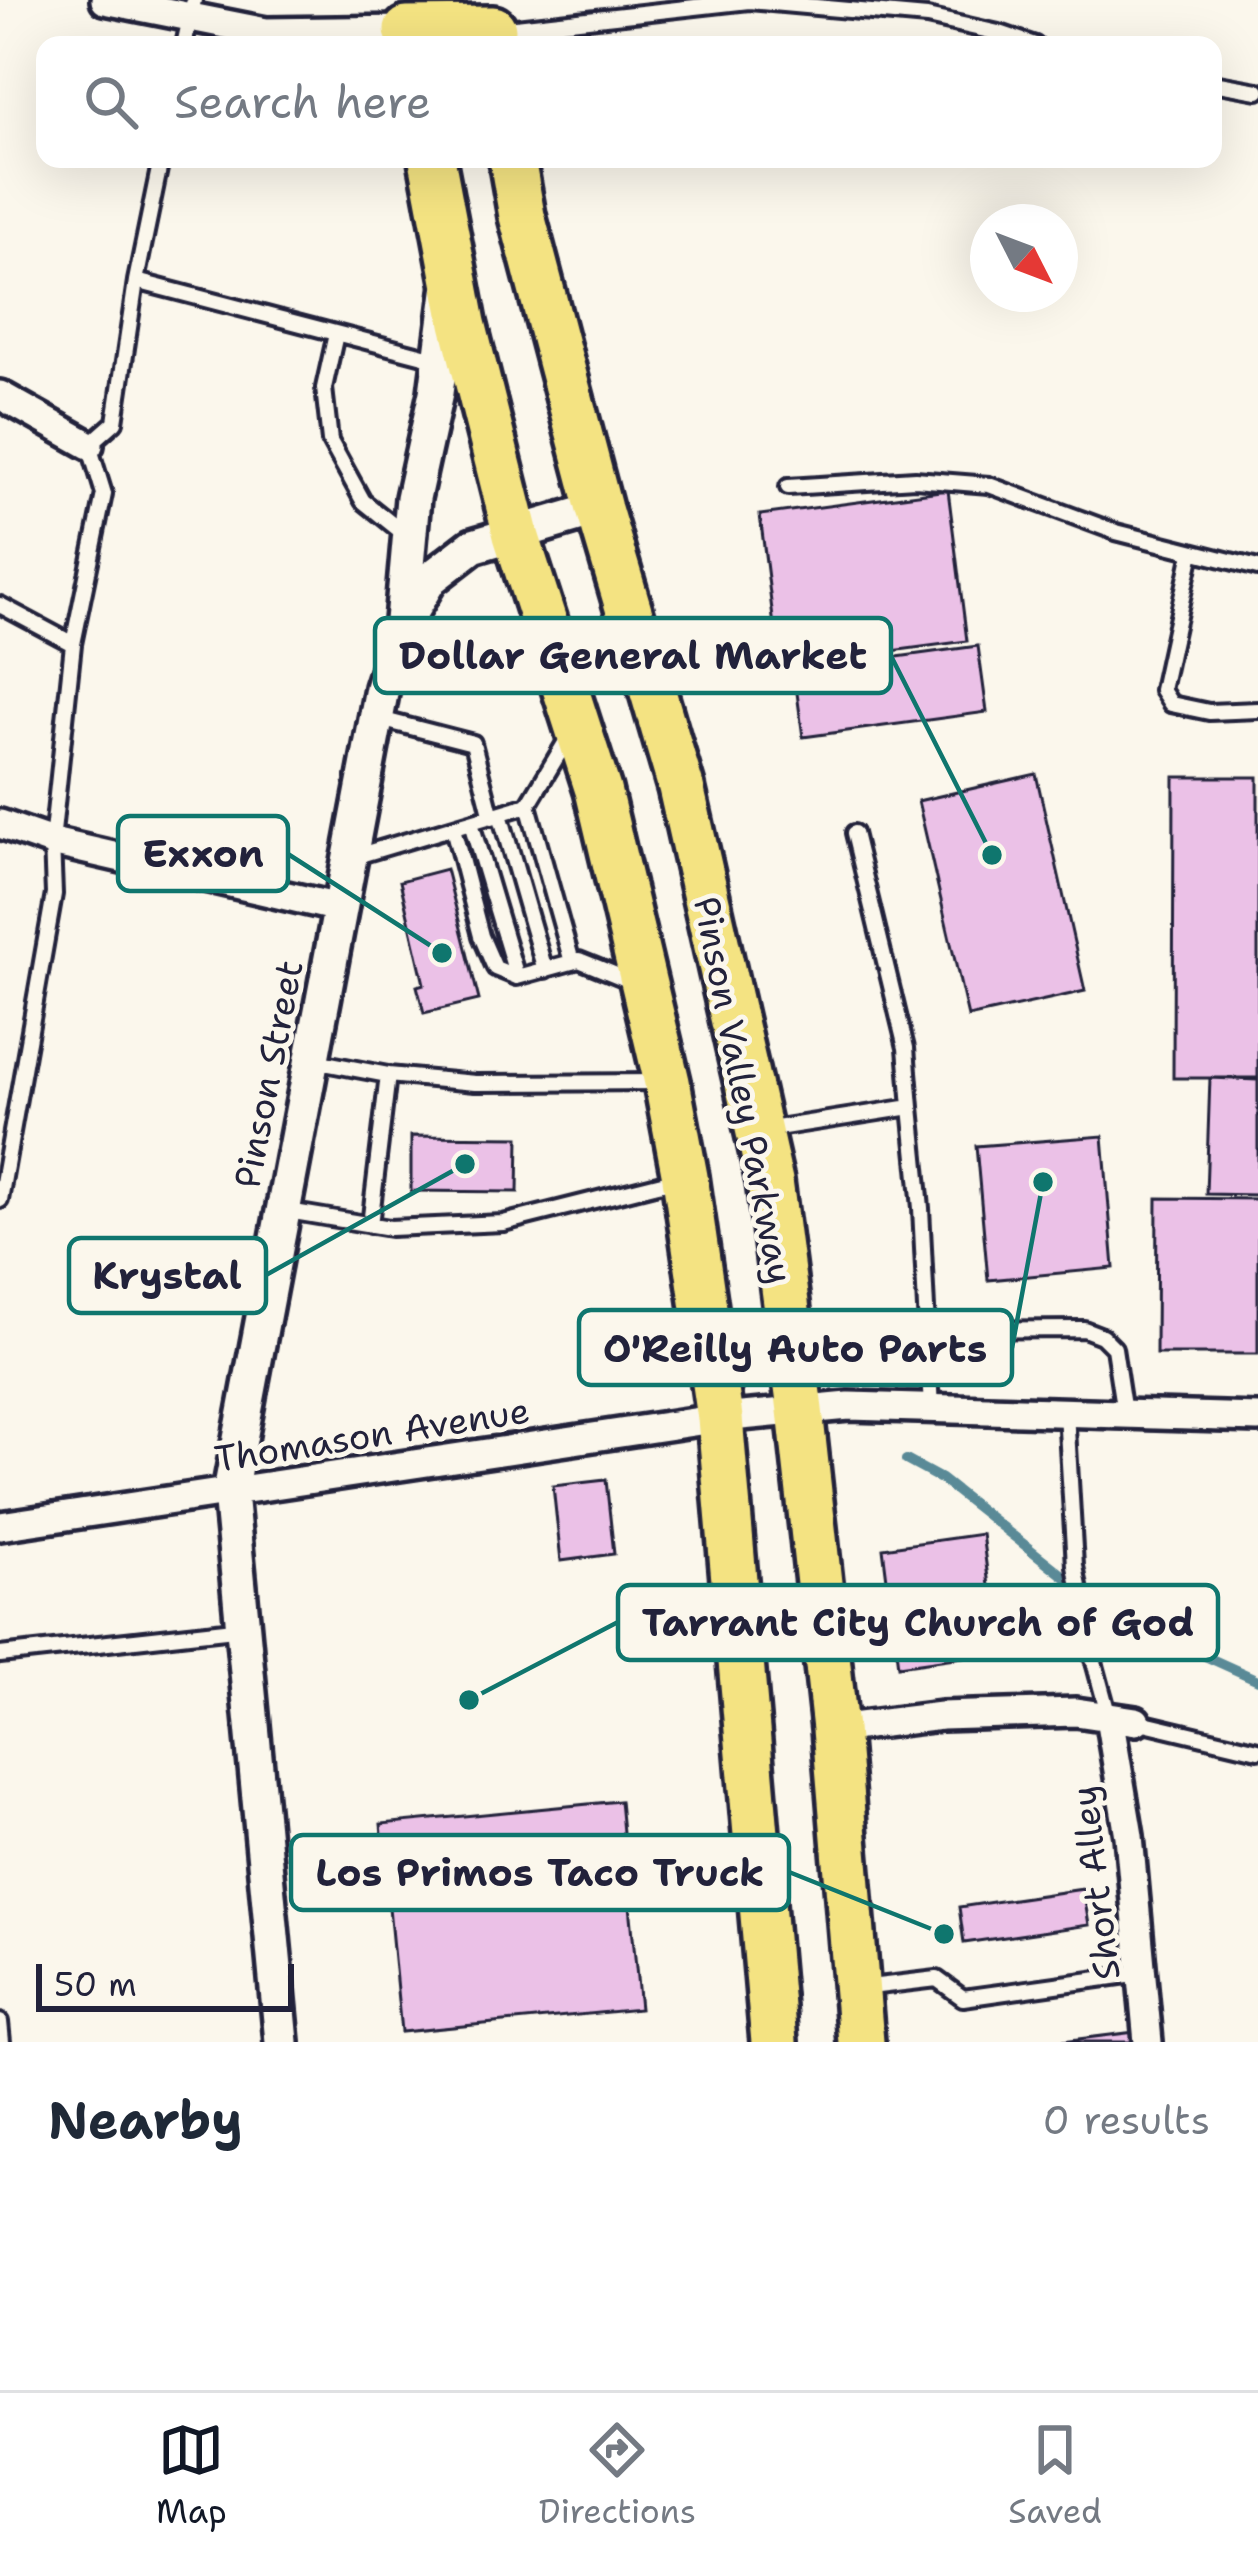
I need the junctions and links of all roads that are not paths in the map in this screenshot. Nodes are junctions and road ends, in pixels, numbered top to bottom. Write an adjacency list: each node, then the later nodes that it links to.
1 (105, 0): 2 (street)
2 (189, 21): 3 (street)
3 (408, 25): 4 (main road)
4 (492, 25): 5 (lane)
5 (1009, 36)
6 (1222, 85): 7 (lane)
7 (1258, 91)
8 (159, 168): 12 (lane)
9 (434, 168): 11 (main road, Pinson Valley Parkway)
10 (513, 168): 18 (main road, Pinson Valley Parkway)
11 (453, 267): 14 (street, Pinson Street); 19 (main road, Pinson Valley Parkway)
12 (136, 281): 13 (lane); 16 (lane)
13 (337, 334): 14 (lane); 20 (lane)
14 (440, 360): 20 (street, Pinson Street)
15 (0, 395): 16 (street)
16 (89, 445): 25 (lane)
17 (788, 487): 21 (lane)
18 (599, 509): 19 (street, Pinson Street); 46 (main road, Pinson Valley Parkway)
19 (516, 535): 24 (street, Pinson Street); 28 (main road, Pinson Valley Parkway)
20 (408, 537): 24 (street, Pinson Street)
21 (1192, 552): 22 (lane); 26 (lane)
22 (1258, 568)
23 (0, 605): 25 (lane)
24 (402, 626): 27 (street, Pinson Street)
25 (74, 644): 35 (lane)
26 (1258, 710)
27 (376, 718): 30 (lane); 36 (street, Pinson Street)
28 (577, 723): 29 (lane); 41 (main road, Pinson Valley Parkway)
29 (528, 805): 30 (lane); 38 (lane)
30 (496, 815): 31 (lane); 39 (lane)
31 (471, 823): 33 (lane); 40 (lane)
32 (0, 824): 35 (street)
33 (453, 828): 36 (lane); 40 (lane)
34 (854, 833): 45 (lane)
35 (52, 842): 37 (street); 48 (lane)
36 (348, 859): 37 (street, Pinson Street)
37 (339, 908): 42 (street, Pinson Street)
38 (572, 962): 39 (lane); 41 (lane)
39 (545, 970): 40 (lane)
40 (517, 977)
41 (646, 987): 44 (main road, Pinson Valley Parkway)
42 (310, 1060): 43 (lane); 49 (street, Pinson Street)
43 (388, 1075): 44 (lane); 50 (lane)
44 (668, 1082): 47 (main road, Pinson Valley Parkway)
45 (911, 1107): 46 (lane); 51 (lane)
46 (759, 1131): 53 (main road, Pinson Valley Parkway)
47 (685, 1177): 50 (lane); 56 (main road, Pinson Valley Parkway)
48 (0, 1200)
49 (282, 1210): 50 (lane); 58 (street, Pinson Street)
50 (370, 1225)
51 (929, 1330): 52 (lane); 55 (lane)
52 (931, 1409): 53 (street, Thomason Avenue); 54 (street, Thomason Avenue)
53 (800, 1411): 56 (street, Thomason Avenue); 63 (main road, Pinson Valley Parkway)
54 (1066, 1412): 55 (street, Thomason Avenue); 62 (lane)
55 (1124, 1413): 57 (street, Thomason Avenue)
56 (720, 1418): 58 (street, Thomason Avenue); 70 (main road, Pinson Valley Parkway)
57 (1258, 1418)
58 (230, 1492): 59 (street, Thomason Avenue); 60 (street, Pinson Street)
59 (0, 1526)
60 (243, 1628): 61 (lane); 69 (street, Pinson Street)
61 (0, 1655)
62 (1123, 1719): 63 (street); 64 (lane); 65 (street, Short Alley)
63 (836, 1729): 66 (main road, Pinson Valley Parkway)
64 (1258, 1750)
65 (1142, 1973): 66 (lane); 72 (street, Short Alley)
66 (856, 1989): 71 (main road, Pinson Valley Parkway)
67 (0, 2022): 68 (lane)
68 (2, 2042)
69 (282, 2042)
70 (774, 2042)
71 (861, 2042)
72 (1148, 2042)

